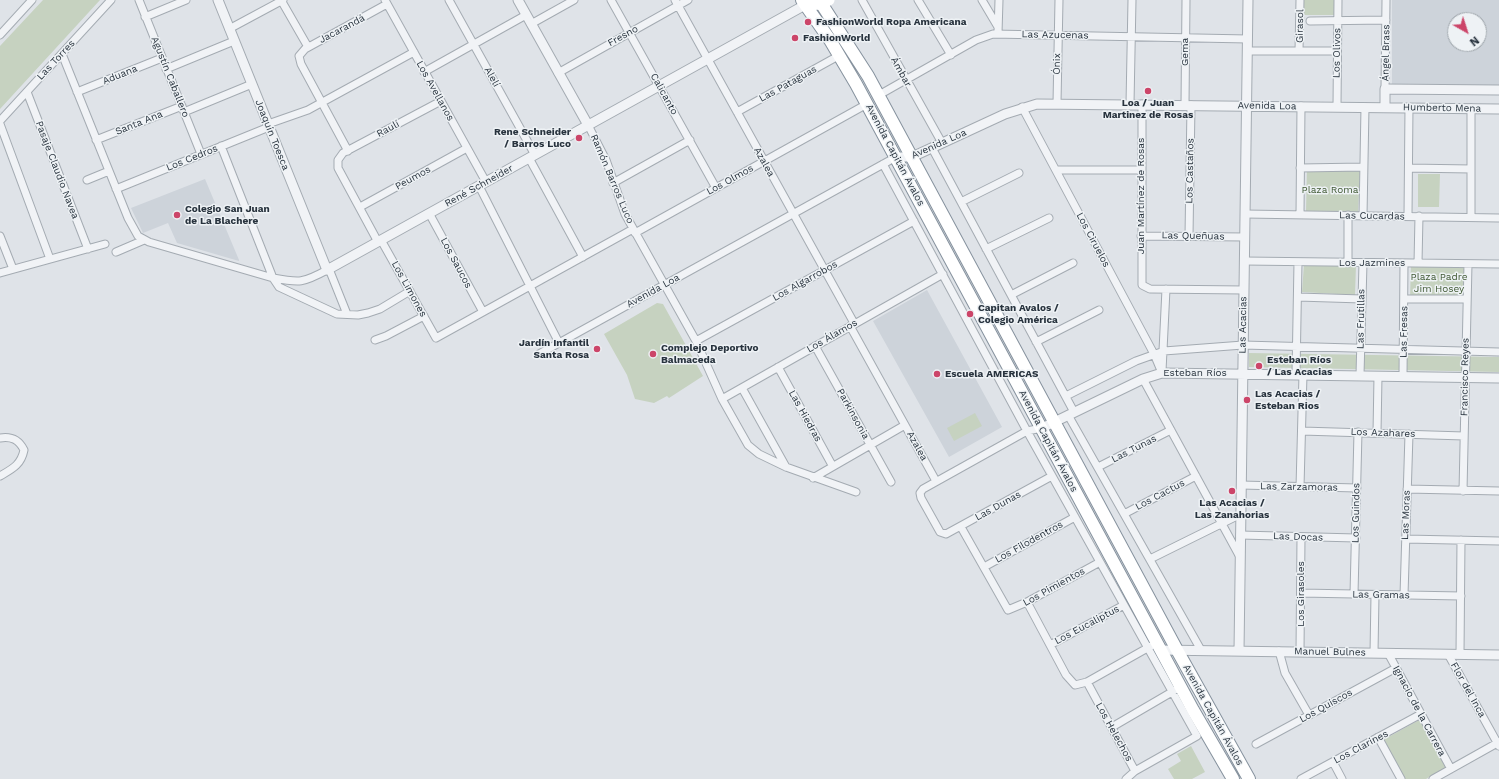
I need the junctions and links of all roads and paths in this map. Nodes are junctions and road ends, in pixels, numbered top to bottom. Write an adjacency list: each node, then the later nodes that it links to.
1 (32, 0): 36 (street)
2 (111, 0): 48 (street, Las Torres)
3 (139, 0): 28 (street, Agustín Caballero)
4 (186, 0): 28 (street)
5 (218, 0): 33 (street, Joaquín Toesca)
6 (282, 0): 33 (street); 43 (street)
7 (450, 0): 42 (street, Alelí)
8 (518, 0): 27 (street, Ramón Barros Luco)
9 (574, 0): 32 (street)
10 (611, 0): 35 (street, Calicanto)
11 (688, 0): 26 (street, Fresno)
12 (862, 0): 56 (street, Ámbar)
13 (918, 0): 50 (street)
14 (982, 0): 34 (street)
15 (999, 0): 34 (street)
16 (1058, 0): 37 (street, Ónix)
17 (1132, 0): 38 (street)
18 (1186, 0): 39 (street, Gema)
19 (1248, 0): 40 (street, Las Acacias)
20 (1300, 0): 45 (street, Girasol)
21 (1338, 0): 29 (street, Los Olivos)
22 (1386, 0): 30 (street, Ángel Brass)
23 (823, 1): 25 (main road); 63 (highway, Avenida Capitán Ávalos)
24 (386, 2): 43 (street, Jacarandá); 47 (street, Los Avellanos)
25 (805, 2): 49 (highway, Avenida Capitán Ávalos); 52 (street, René Schneider)
26 (677, 3): 35 (street, Fresno); 52 (street, Azalea)
27 (526, 15): 32 (street, Ramón Barros Luco); 42 (street)
28 (145, 17): 51 (street, Agustín Caballero)
29 (1338, 20): 30 (street); 31 (street); 46 (street, Los Olivos)
30 (1386, 20): 59 (street, Ángel Brass)
31 (1310, 21)
32 (531, 24): 55 (street, Ramón Barros Luco)
33 (230, 29): 41 (street, Joaquín Toesca)
34 (998, 30): 37 (street, Las Azucenas); 50 (street, Las Azucenas)
35 (630, 33): 55 (street, Fresno); 58 (street, Calicanto)
36 (0, 35)
37 (1058, 35): 38 (street, Las Azucenas); 66 (street, Ónix)
38 (1131, 36): 39 (street, Las Azucenas); 68 (street)
39 (1186, 38): 40 (street, Las Azucenas); 70 (street, Gema)
40 (1248, 39): 44 (street, Las Acacias)
41 (234, 41): 53 (street); 57 (street, Joaquín Toesca)
42 (474, 44): 54 (street); 93 (street, Alelí)
43 (308, 47): 65 (street, Jacarandá)
44 (1247, 51): 45 (street); 71 (street, Las Acacias)
45 (1299, 51): 46 (street)
46 (1337, 51): 73 (street, Los Olivos)
47 (414, 52): 54 (street, Los Avellanos); 65 (street, Los Cedros)
48 (62, 54): 61 (street, Las Torres); 62 (street)
49 (840, 55): 67 (highway, Avenida Capitán Ávalos); 81 (street, Las Pataguas)
50 (951, 55): 56 (street, Las Azucenas)
51 (162, 58): 53 (street, Agustín Caballero); 62 (street, Aduana)
52 (708, 60): 58 (street, René Schneider); 81 (street, Azalea)
53 (166, 69): 79 (street, Agustín Caballero)
54 (424, 72): 64 (street, Los Avellanos)
55 (558, 73): 84 (street, Ramón Barros Luco)
56 (906, 80): 63 (street, Las Azucenas); 87 (street, Ámbar)
57 (252, 84): 79 (street, Santa Ana); 83 (street, Joaquín Toesca)
58 (659, 86): 84 (street, René Schneider); 86 (street, Calicanto)
59 (1385, 89): 60 (street); 76 (street, Ángel Brass)
60 (1499, 90)
61 (26, 92): 82 (street, Las Torres); 134 (street, Pasaje Claudio Navea)
62 (77, 92): 85 (street)
63 (879, 95): 95 (highway, Avenida Capitán Ávalos)
64 (440, 101): 89 (street, Los Avellanos); 91 (street, Raulí)
65 (322, 102): 83 (street, Los Cedros); 91 (street)
66 (1057, 103): 68 (street, Avenida Loa); 74 (street, Avenida Loa)
67 (867, 104): 94 (highway, Avenida Capitán Ávalos); 97 (street, Los Olmos)
68 (1130, 104): 69 (street, Avenida Loa)
69 (1142, 104): 70 (street, Avenida Loa); 104 (street, Juan Martínez de Rosas)
70 (1188, 105): 71 (street, Avenida Loa); 129 (street, Los Castaños)
71 (1247, 105): 72 (street, Avenida Loa); 116 (street, Las Acacias)
72 (1301, 106): 73 (street, Avenida Loa); 100 (street)
73 (1337, 106): 75 (street, Avenida Loa)
74 (1022, 107): 87 (street, Avenida Loa); 103 (street, Los Ciruelos)
75 (1364, 107): 76 (street, Avenida Loa); 99 (street)
76 (1385, 107): 77 (street, Humberto Mena)
77 (1409, 107): 78 (street, Humberto Mena); 101 (street)
78 (1471, 108): 80 (street, Humberto Mena); 102 (street)
79 (183, 109): 85 (street, Santa Ana); 92 (street, Agustín Caballero)
80 (1499, 109)
81 (737, 112): 97 (street, Azalea)
82 (0, 122): 138 (street)
83 (268, 125): 88 (street, Los Cedros); 149 (street, Joaquín Toesca)
84 (588, 125): 93 (street, René Schneider); 108 (street, Ramón Barros Luco)
85 (96, 140): 105 (street)
86 (690, 140): 108 (street); 110 (street, Calicanto)
87 (942, 143): 90 (street, Avenida Loa)
88 (221, 146): 92 (street, Los Cedros); 153 (street)
89 (467, 148): 109 (street, Los Avellanos); 113 (street, Peumos)
90 (932, 148): 95 (street, Avenida Loa); 112 (street)
91 (348, 151): 96 (street, Raulí)
92 (201, 154): 111 (street, Los Cedros)
93 (532, 156): 109 (street, René Schneider); 137 (street, Alelí)
94 (896, 157): 95 (street, Avenida Loa); 98 (street, Avenida Loa); 200 (highway, Avenida Capitán Ávalos)
95 (912, 157): 198 (highway, Avenida Capitán Ávalos)
96 (338, 160): 113 (street, Los Limones)
97 (764, 161): 110 (street, Los Olmos); 115 (street, Azalea)
98 (883, 164): 115 (street, Avenida Loa); 125 (street, Avenida Capitán Ávalos)
99 (1364, 167): 100 (street); 119 (street)
100 (1300, 168): 117 (street)
101 (1409, 168): 102 (street); 120 (street)
102 (1471, 169): 122 (street)
103 (1056, 170): 104 (street); 183 (street, Los Ciruelos)
104 (1141, 170): 128 (street, Juan Martínez de Rosas)
105 (109, 171): 107 (street); 111 (street)
106 (1019, 172): 112 (street)
107 (86, 180)
108 (613, 183): 126 (street, Ramón Barros Luco)
109 (482, 184): 114 (street, René Schneider); 155 (street, Los Avellanos)
110 (716, 188): 126 (street, Los Olmos)
111 (116, 189): 131 (street)
112 (961, 202): 135 (street)
113 (360, 207): 132 (street, Los Limones)
114 (429, 213): 132 (street, René Schneider); 165 (street, Los Saucos)
115 (793, 213): 150 (street, Azalea); 154 (street, Avenida Loa)
116 (1245, 214): 117 (street, Las Cucardas); 130 (street, Las Acacias)
117 (1300, 215): 118 (street, Las Cucardas)
118 (1348, 215): 119 (street, Las Cucardas); 142 (street)
119 (1363, 216): 120 (street, Las Cucardas)
120 (1408, 216): 121 (street, Las Cucardas)
121 (1419, 216): 122 (street, Las Cucardas); 145 (street)
122 (1471, 217): 124 (street, Las Cucardas)
123 (1049, 218): 135 (street)
124 (1499, 218)
125 (914, 220): 150 (street, Los Algarrobos); 152 (street, Avenida Capitán Ávalos)
126 (634, 231): 137 (street, Los Olmos); 154 (street, Ramón Barros Luco)
127 (0, 236): 148 (street)
128 (1141, 236): 129 (street, Las Queñuas); 156 (street, Juan Martínez de Rosas)
129 (1189, 236): 130 (street, Las Queñuas)
130 (1245, 237): 139 (street, Las Acacias)
131 (141, 238): 136 (street); 153 (street, René Schneider)
132 (380, 241): 149 (street, René Schneider); 158 (street, Los Limones)
133 (105, 244): 134 (street)
134 (88, 249): 138 (street)
135 (986, 249): 159 (street)
136 (116, 252)
137 (583, 257): 155 (street, Los Olmos)
138 (50, 259): 148 (street)
139 (1244, 261): 140 (street, Los Jazmines); 157 (street, Las Acacias)
140 (1298, 262): 142 (street, Los Jazmines); 160 (street)
141 (1073, 263): 159 (street)
142 (1348, 263): 143 (street, Los Jazmines)
143 (1363, 263): 144 (street, Los Jazmines); 161 (street, Las Frutillas)
144 (1404, 263): 145 (street, Los Jazmines); 162 (street, Las Fresas)
145 (1418, 263): 146 (street, Los Jazmines)
146 (1468, 264): 147 (street, Los Jazmines); 163 (street, Francisco Reyes)
147 (1499, 264)
148 (13, 269): 151 (street)
149 (328, 270): 153 (street, René Schneider); 166 (street, Joaquín Toesca)
150 (825, 270): 168 (street, Azalea); 171 (street, Los Algarrobos)
151 (0, 273)
152 (942, 274): 168 (street, Los Álamos); 202 (street, Avenida Capitán Ávalos)
153 (273, 278): 166 (street)
154 (664, 284): 171 (street, Ramón Barros Luco); 173 (street, Avenida Loa)
155 (529, 287): 165 (street, Los Olmos); 173 (street, Los Avellanos)
156 (1166, 289): 157 (street); 179 (street)
157 (1244, 290): 174 (street, Las Acacias)
158 (410, 291): 166 (street); 167 (street, Los Limones)
159 (1011, 295): 172 (street)
160 (1298, 298): 161 (street); 176 (street)
161 (1362, 299): 177 (street, Las Frutillas)
162 (1404, 299): 163 (street); 178 (street, Las Fresas)
163 (1467, 299): 180 (street, Francisco Reyes)
164 (1099, 310): 172 (street)
165 (483, 312): 169 (street, Los Olmos)
166 (347, 314)
167 (424, 316): 169 (street, Los Limones); 170 (street)
168 (852, 325): 175 (street, Los Álamos); 199 (street, Azalea)
169 (436, 338)
170 (375, 340)
171 (696, 341): 196 (street, Ramón Barros Luco)
172 (1036, 342): 195 (street)
173 (559, 343): 182 (street, Avenida Loa)
174 (1243, 345): 176 (street); 179 (street); 186 (street, Las Acacias)
175 (816, 346): 184 (street, Los Álamos); 209 (street, Parkinsonia)
176 (1296, 347): 177 (street); 187 (street)
177 (1361, 348): 178 (street); 188 (street, Las Frutillas)
178 (1403, 350): 180 (street); 190 (street, Las Fresas)
179 (1164, 351): 183 (street); 185 (street)
180 (1466, 351): 181 (street); 191 (street, Francisco Reyes)
181 (1499, 352)
182 (539, 354)
183 (1154, 354): 185 (street, Los Ciruelos); 195 (street)
184 (778, 367): 194 (street, Los Álamos); 210 (street, Las Hiedras)
185 (1162, 373): 186 (street, Esteban Ríos); 193 (street, Esteban Ríos)
186 (1243, 373): 187 (street, Esteban Ríos); 219 (street, Las Acacias)
187 (1299, 374): 188 (street, Esteban Ríos); 203 (street)
188 (1360, 375): 189 (street, Esteban Ríos)
189 (1378, 376): 190 (street, Esteban Ríos); 205 (street)
190 (1402, 376): 191 (street, Esteban Ríos)
191 (1465, 377): 192 (street, Esteban Ríos); 207 (street, Francisco Reyes)
192 (1499, 378)
193 (1143, 379): 197 (street, Esteban Ríos); 201 (street)
194 (742, 388): 196 (street, Los Álamos); 211 (street)
195 (1066, 396): 197 (street)
196 (722, 399): 211 (street, Ramón Barros Luco)
197 (1071, 414): 198 (street, Esteban Ríos); 212 (street)
198 (1054, 422): 200 (street, Esteban Ríos); 251 (highway, Avenida Capitán Ávalos)
199 (905, 425): 209 (street); 217 (street, Azalea)
200 (1042, 428): 202 (street, Esteban Ríos); 250 (highway, Avenida Capitán Ávalos)
201 (1171, 430): 212 (street, Las Tunas); 215 (street)
202 (1027, 431): 214 (street, Avenida Capitán Ávalos); 217 (street, Esteban Ríos)
203 (1302, 431): 204 (street, Los Azahares); 220 (street)
204 (1358, 432): 205 (street, Los Azahares); 221 (street, Los Guindos)
205 (1377, 433): 206 (street, Los Azahares)
206 (1409, 434): 207 (street, Los Azahares); 222 (street, Las Moras)
207 (1464, 436): 223 (street, Francisco Reyes)
208 (0, 438): 213 (street)
209 (871, 445): 210 (street); 218 (street, Parkinsonia)
210 (832, 466): 216 (street)
211 (786, 467): 216 (street, Ramón Barros Luco)
212 (1098, 467): 226 (street)
213 (0, 476)
214 (1052, 476): 228 (street, Avenida Capitán Ávalos); 230 (street, Las Dunas)
215 (1196, 476): 226 (street, Los Cactus); 229 (street)
216 (813, 478): 225 (street, Ramón Barros Luco)
217 (936, 481): 231 (street, Esteban Ríos)
218 (891, 482)
219 (1241, 485): 220 (street, Las Zarzamoras); 227 (street, Las Acacias)
220 (1300, 487): 221 (street, Las Zarzamoras)
221 (1357, 488): 234 (street, Los Guindos)
222 (1407, 489): 223 (street); 235 (street, Las Moras)
223 (1463, 490): 224 (street)
224 (1499, 491)
225 (856, 492)
226 (1124, 514): 239 (street)
227 (1241, 514): 229 (street); 232 (street, Las Acacias)
228 (1075, 517): 240 (street, Avenida Capitán Ávalos); 241 (street, Los Filodentros)
229 (1222, 523): 238 (street); 239 (street)
230 (961, 526): 231 (street, Las Dunas); 241 (street)
231 (943, 534)
232 (1240, 535): 233 (street, Las Docas); 238 (street, Las Acacias)
233 (1301, 537): 234 (street, Las Docas); 242 (street, Los Girasoles)
234 (1356, 538): 243 (street, Los Guindos)
235 (1406, 539): 236 (street); 245 (street, Las Moras)
236 (1461, 540): 237 (street); 246 (street)
237 (1499, 540)
238 (1240, 557): 253 (street, Las Acacias)
239 (1150, 559): 252 (street)
240 (1100, 562): 247 (street, Los Pimientos); 248 (street, Avenida Capitán Ávalos)
241 (984, 567): 247 (street, Los Pimientos)
242 (1301, 593): 243 (street, Las Gramas); 255 (street, Los Girasoles)
243 (1354, 594): 244 (street, Las Gramas)
244 (1375, 594): 245 (street, Las Gramas); 256 (street)
245 (1404, 595): 246 (street, Las Gramas)
246 (1461, 596): 259 (street)
247 (1027, 602): 249 (street)
248 (1124, 605): 249 (street, Los Eucaliptus); 250 (street, Avenida Capitán Ávalos)
249 (1050, 645): 262 (street, Manuel Bulnes)
250 (1155, 647): 251 (street, Manuel Bulnes); 262 (street, Manuel Bulnes); 263 (highway, Avenida Capitán Ávalos)
251 (1177, 650): 252 (street, Manuel Bulnes); 275 (highway, Avenida Capitán Ávalos)
252 (1201, 650): 253 (street, Manuel Bulnes)
253 (1239, 651): 254 (street, Manuel Bulnes)
254 (1279, 651): 255 (street, Manuel Bulnes); 265 (street)
255 (1300, 652): 256 (street, Manuel Bulnes)
256 (1374, 653): 257 (street, Manuel Bulnes)
257 (1388, 653): 258 (street, Manuel Bulnes); 261 (street, Ignacio de la Carrera)
258 (1448, 654): 259 (street, Manuel Bulnes); 269 (street, Flor del Inca)
259 (1460, 654): 260 (street, Manuel Bulnes)
260 (1499, 655)
261 (1396, 668): 264 (street, Ignacio de la Carrera); 265 (street, Los Quiscos)
262 (1087, 682): 266 (street, Los Helechos)
263 (1176, 689): 266 (street); 272 (street, Avenida Capitán Ávalos); 274 (highway, Avenida Capitán Ávalos)
264 (1421, 714): 267 (street, Los Clarines); 271 (street, Ignacio de la Carrera)
265 (1309, 715): 268 (street, Los Quiscos)
266 (1112, 727): 272 (street, Los Helechos)
267 (1378, 737): 270 (street, Los Clarines); 278 (street)
268 (1256, 744)
269 (1498, 744): 271 (street)
270 (1332, 762): 276 (street, Los Clarines); 277 (street)
271 (1451, 769): 279 (street)
272 (1135, 771): 273 (street, Los Helechos)
273 (1126, 779)
274 (1233, 779)
275 (1249, 779)
276 (1301, 779)
277 (1342, 779)
278 (1401, 779)
279 (1433, 779)

